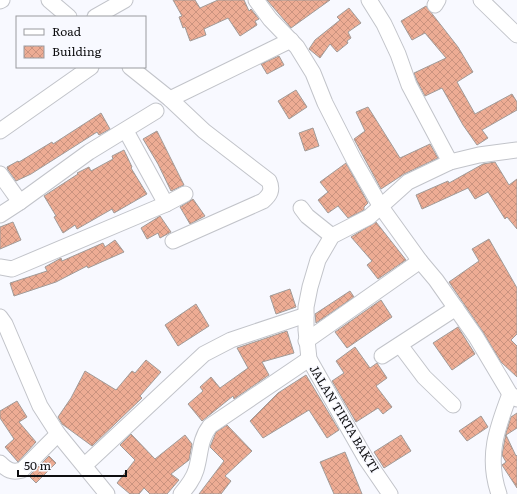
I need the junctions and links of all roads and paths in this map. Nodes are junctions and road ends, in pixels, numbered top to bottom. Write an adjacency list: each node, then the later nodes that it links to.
1 (49, 0): 6 (street)
2 (125, 0): 7 (street)
3 (256, 0): 9 (street)
4 (369, 0): 17 (street)
5 (481, 0): 8 (street)
6 (68, 16)
7 (97, 16)
8 (517, 35)
9 (290, 40): 12 (street); 22 (street)
10 (89, 68): 14 (street)
11 (131, 68): 12 (street)
12 (170, 99): 26 (street)
13 (156, 111): 15 (street)
14 (2, 123)
15 (126, 131): 20 (street); 21 (street)
16 (517, 150): 17 (street)
17 (450, 162): 22 (street)
18 (0, 174): 20 (street)
19 (185, 194): 21 (street)
20 (20, 202): 24 (street)
21 (166, 204): 28 (street)
22 (381, 207): 25 (street); 27 (street)
23 (301, 208): 25 (street)
24 (0, 215)
25 (332, 236): 30 (street, JALAN TIRTA BAKTI)
26 (173, 241)
27 (420, 261): 29 (street); 32 (street)
28 (0, 267)
29 (456, 308): 33 (street); 36 (street)
30 (306, 315): 32 (street, JALAN TIRTA BAKTI); 40 (street)
31 (0, 317): 38 (street)
32 (306, 341): 35 (street, JALAN TIRTA BAKTI)
33 (400, 345): 34 (street); 37 (street)
34 (382, 356)
35 (309, 360): 42 (street); 43 (street, JALAN TIRTA BAKTI)
36 (514, 396): 44 (street)
37 (453, 405)
38 (58, 434): 39 (street); 40 (street)
39 (0, 463)
40 (85, 465): 41 (street)
41 (107, 494)
42 (181, 494)
43 (390, 494)
44 (499, 494)

